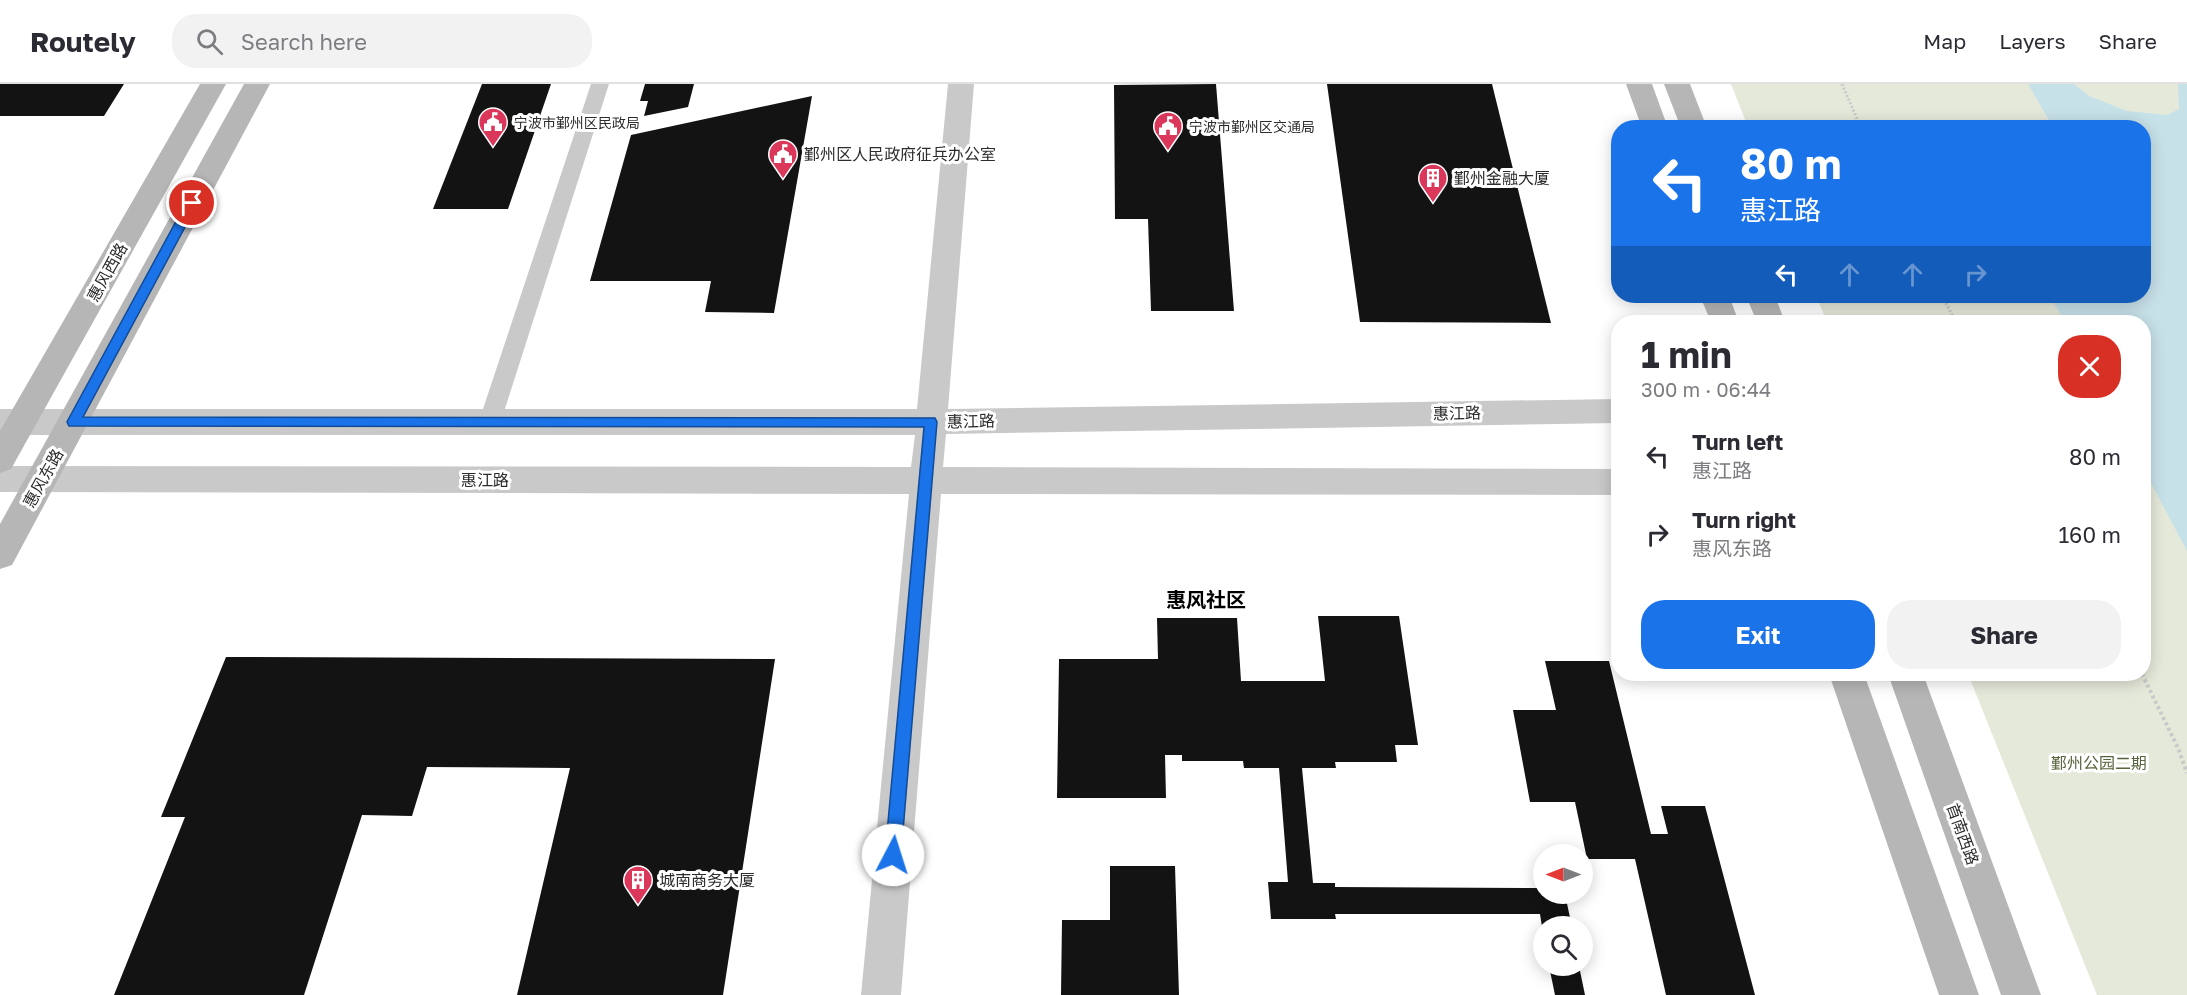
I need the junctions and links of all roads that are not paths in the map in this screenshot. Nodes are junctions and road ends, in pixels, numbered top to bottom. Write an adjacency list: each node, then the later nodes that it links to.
1 (213, 84): 11 (street, 惠风西路)
2 (257, 84): 12 (street, 惠风东路)
3 (600, 84): 10 (lane)
4 (961, 84): 13 (street)
5 (1639, 84): 7 (street)
6 (1677, 84): 8 (street)
7 (1652, 120)
8 (1691, 120)
9 (1611, 411): 13 (street, 惠江路)
10 (490, 421): 12 (street, 惠江路); 13 (street, 惠江路)
11 (11, 422): 12 (street, 惠江路); 14 (street, 惠风西路)
12 (73, 422): 16 (street, 惠风东路)
13 (931, 422): 17 (street)
14 (0, 460)
15 (0, 479): 16 (street, 惠江路)
16 (42, 480): 17 (street, 惠江路); 19 (street, 惠风东路)
17 (925, 480): 18 (street, 惠江路); 22 (street)
18 (1611, 482)
19 (0, 555)
20 (1849, 681): 23 (street)
21 (1909, 681): 24 (street, 首南西路)
22 (881, 995)
23 (1959, 995)
24 (2021, 995)

